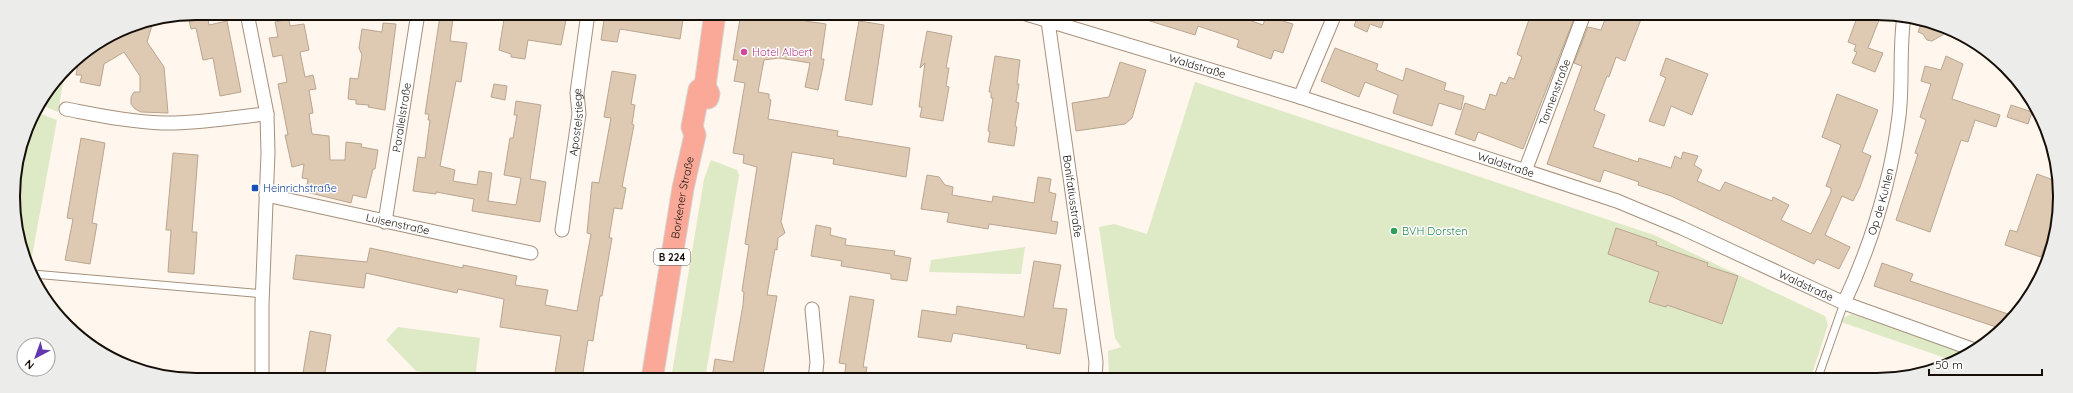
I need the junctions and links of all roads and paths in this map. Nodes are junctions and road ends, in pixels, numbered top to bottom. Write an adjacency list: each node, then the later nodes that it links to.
1 (248, 20): 12 (street)
2 (417, 20): 15 (street, Parallelstraße)
3 (587, 20): 16 (street, Apostelstiege)
4 (714, 20): 24 (main road, Borkener Straße / B 224)
5 (1047, 20): 26 (street, Bonifatiusstraße)
6 (1056, 20): 10 (street, Waldstraße)
7 (1332, 20): 10 (street)
8 (1582, 20): 13 (street, Tannenstraße)
9 (1903, 22): 20 (street, Op de Kuhlen)
10 (1300, 97): 13 (street, Waldstraße)
11 (66, 109): 12 (street)
12 (267, 114): 14 (street)
13 (1525, 171): 20 (street, Waldstraße)
14 (266, 195): 15 (street, Luisenstraße); 19 (street)
15 (386, 222): 17 (street, Luisenstraße)
16 (562, 230)
17 (531, 253)
18 (38, 274): 19 (lane)
19 (264, 294): 23 (street)
20 (1844, 303): 22 (street, Waldstraße); 27 (lane, Op de Kuhlen)
21 (812, 309): 25 (street)
22 (1968, 347)
23 (262, 373)
24 (653, 373)
25 (816, 373)
26 (1095, 373)
27 (1819, 373)

